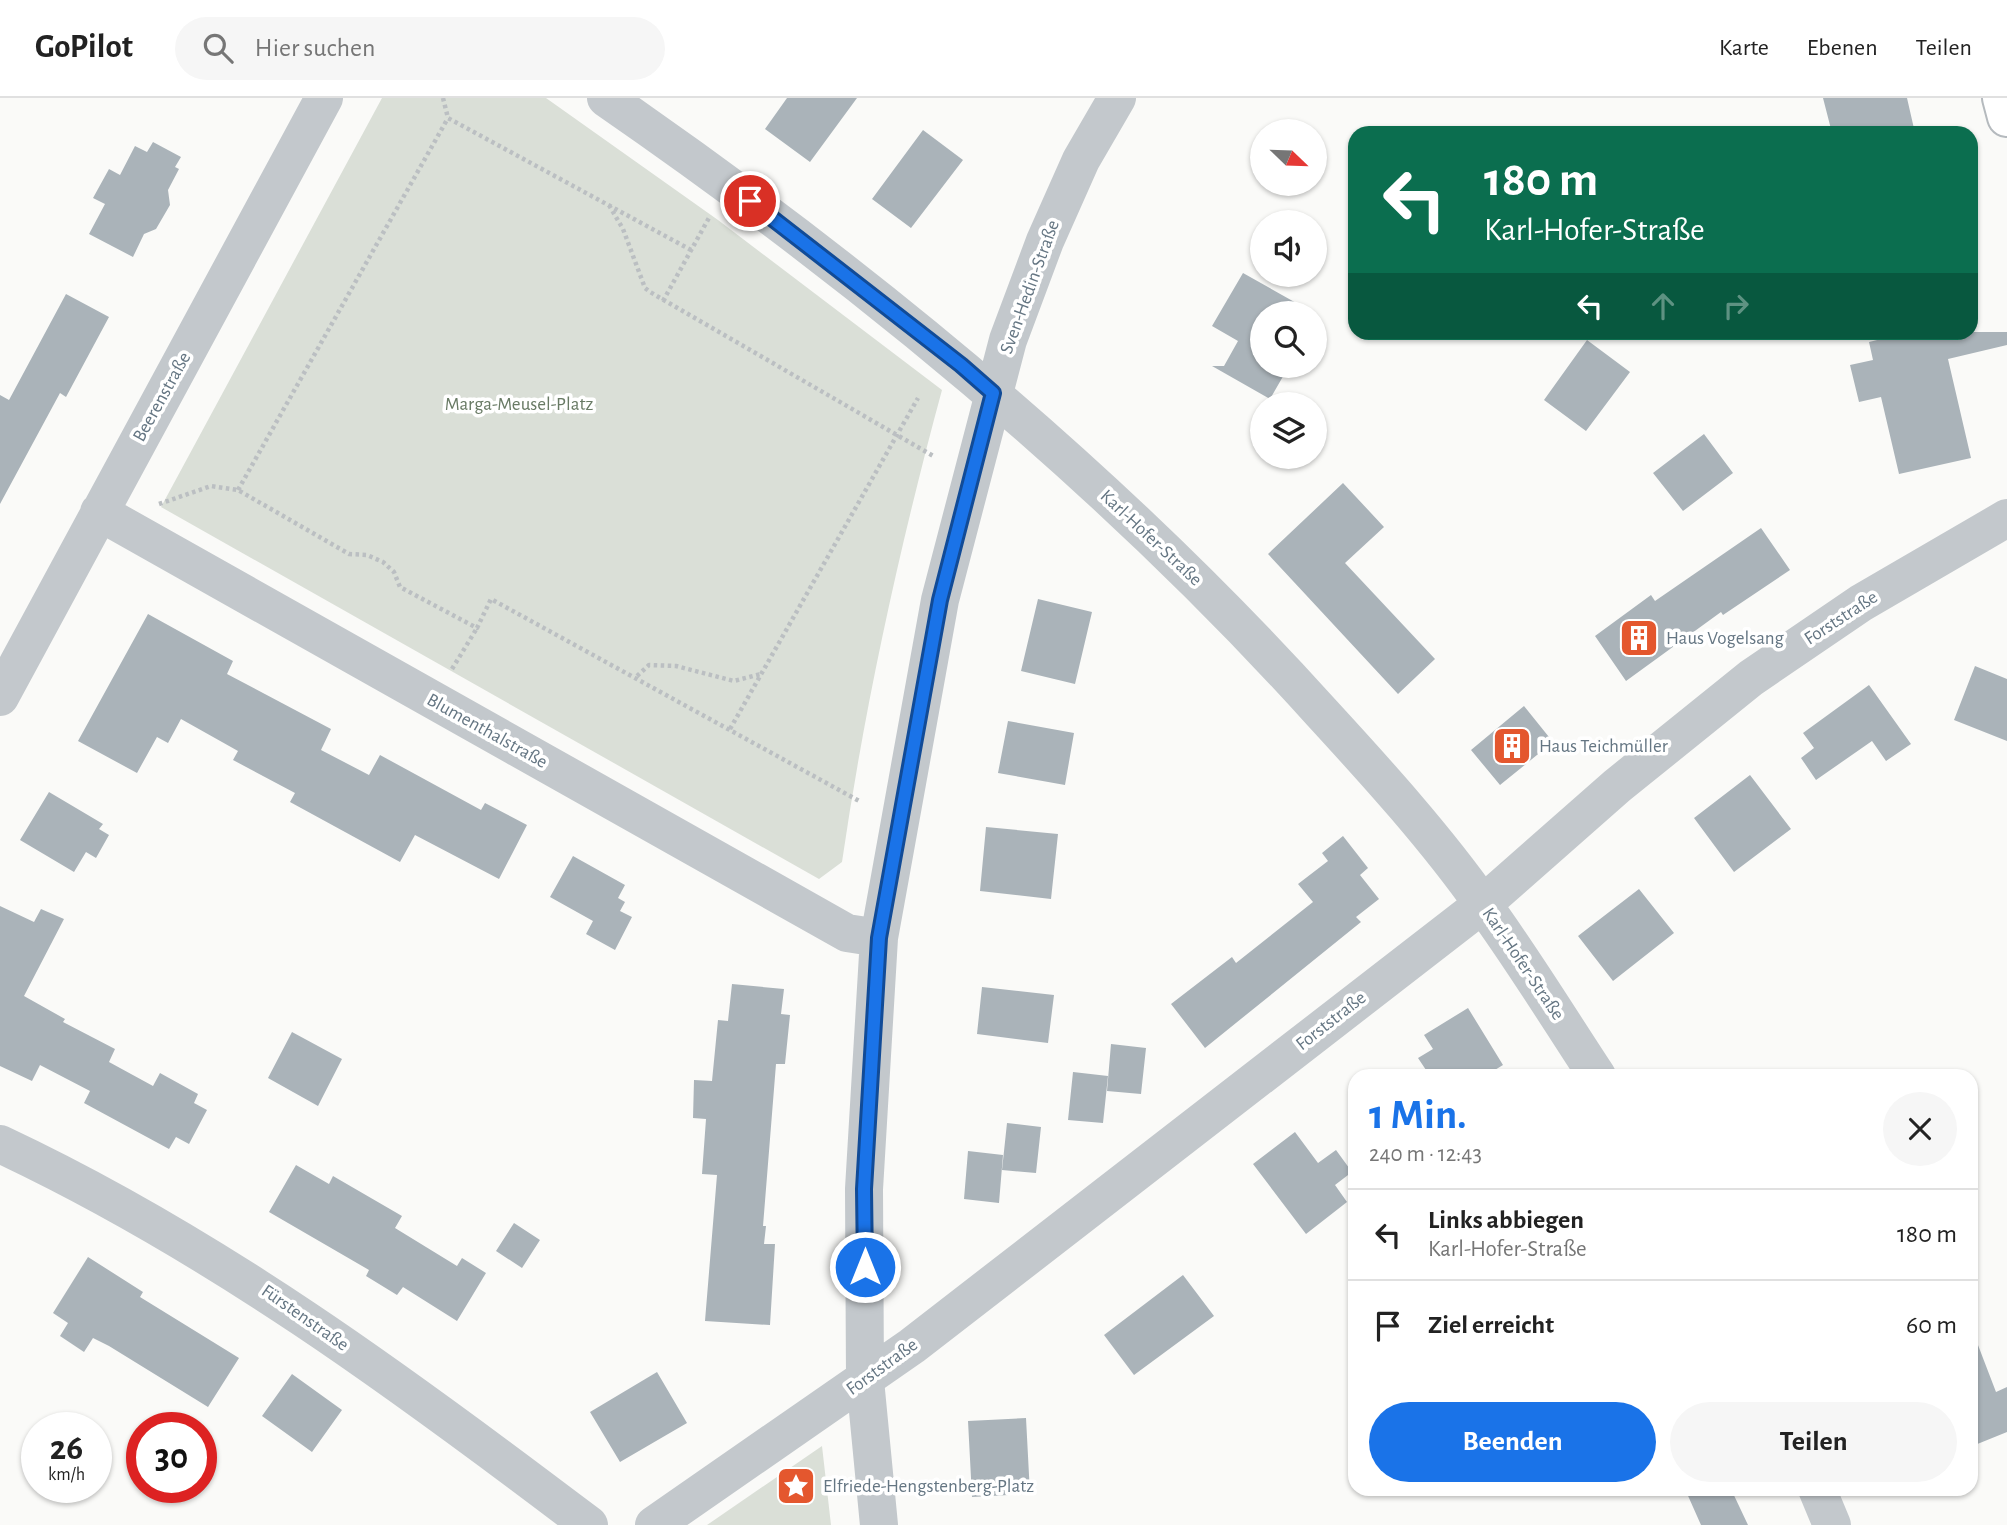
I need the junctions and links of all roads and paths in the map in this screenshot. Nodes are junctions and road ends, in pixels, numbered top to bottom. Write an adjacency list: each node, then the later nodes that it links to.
1 (324, 98): 18 (street, Beerenstraße)
2 (443, 98): 7 (path)
3 (606, 98): 12 (street, Karl-Hofer-Straße)
4 (1117, 98): 12 (street, Sven-Hedin-Straße)
5 (2003, 98): 6 (main road)
6 (2007, 117)
7 (447, 118): 8 (path); 16 (path)
8 (610, 205): 10 (path); 11 (path)
9 (716, 206): 10 (path)
10 (691, 250): 11 (path)
11 (663, 301): 14 (path)
12 (993, 393): 27 (street, Karl-Hofer-Straße); 28 (street, Sven-Hedin-Straße)
13 (918, 398): 14 (path)
14 (898, 435): 15 (path); 21 (path)
15 (935, 457)
16 (238, 490): 17 (path); 20 (path)
17 (146, 508)
18 (99, 512): 24 (street, Beerenstraße); 28 (street, Blumenthalstraße)
19 (2007, 519): 27 (street, Forststraße)
20 (477, 628): 22 (path); 23 (path)
21 (762, 674): 22 (path); 25 (path)
22 (637, 676): 25 (path)
23 (447, 677)
24 (0, 697)
25 (730, 729): 26 (path)
26 (861, 802)
27 (1483, 904): 29 (street, Karl-Hofer-Straße); 31 (street, Forststraße)
28 (879, 938): 31 (street, Sven-Hedin-Straße)
29 (1592, 1069)
30 (0, 1144): 33 (street, Fürstenstraße)
31 (865, 1380): 34 (street, Forststraße); 35 (street, Sven-Hedin-Straße)
32 (1820, 1496): 36 (street)
33 (589, 1525)
34 (654, 1525)
35 (879, 1525)
36 (1832, 1525)

